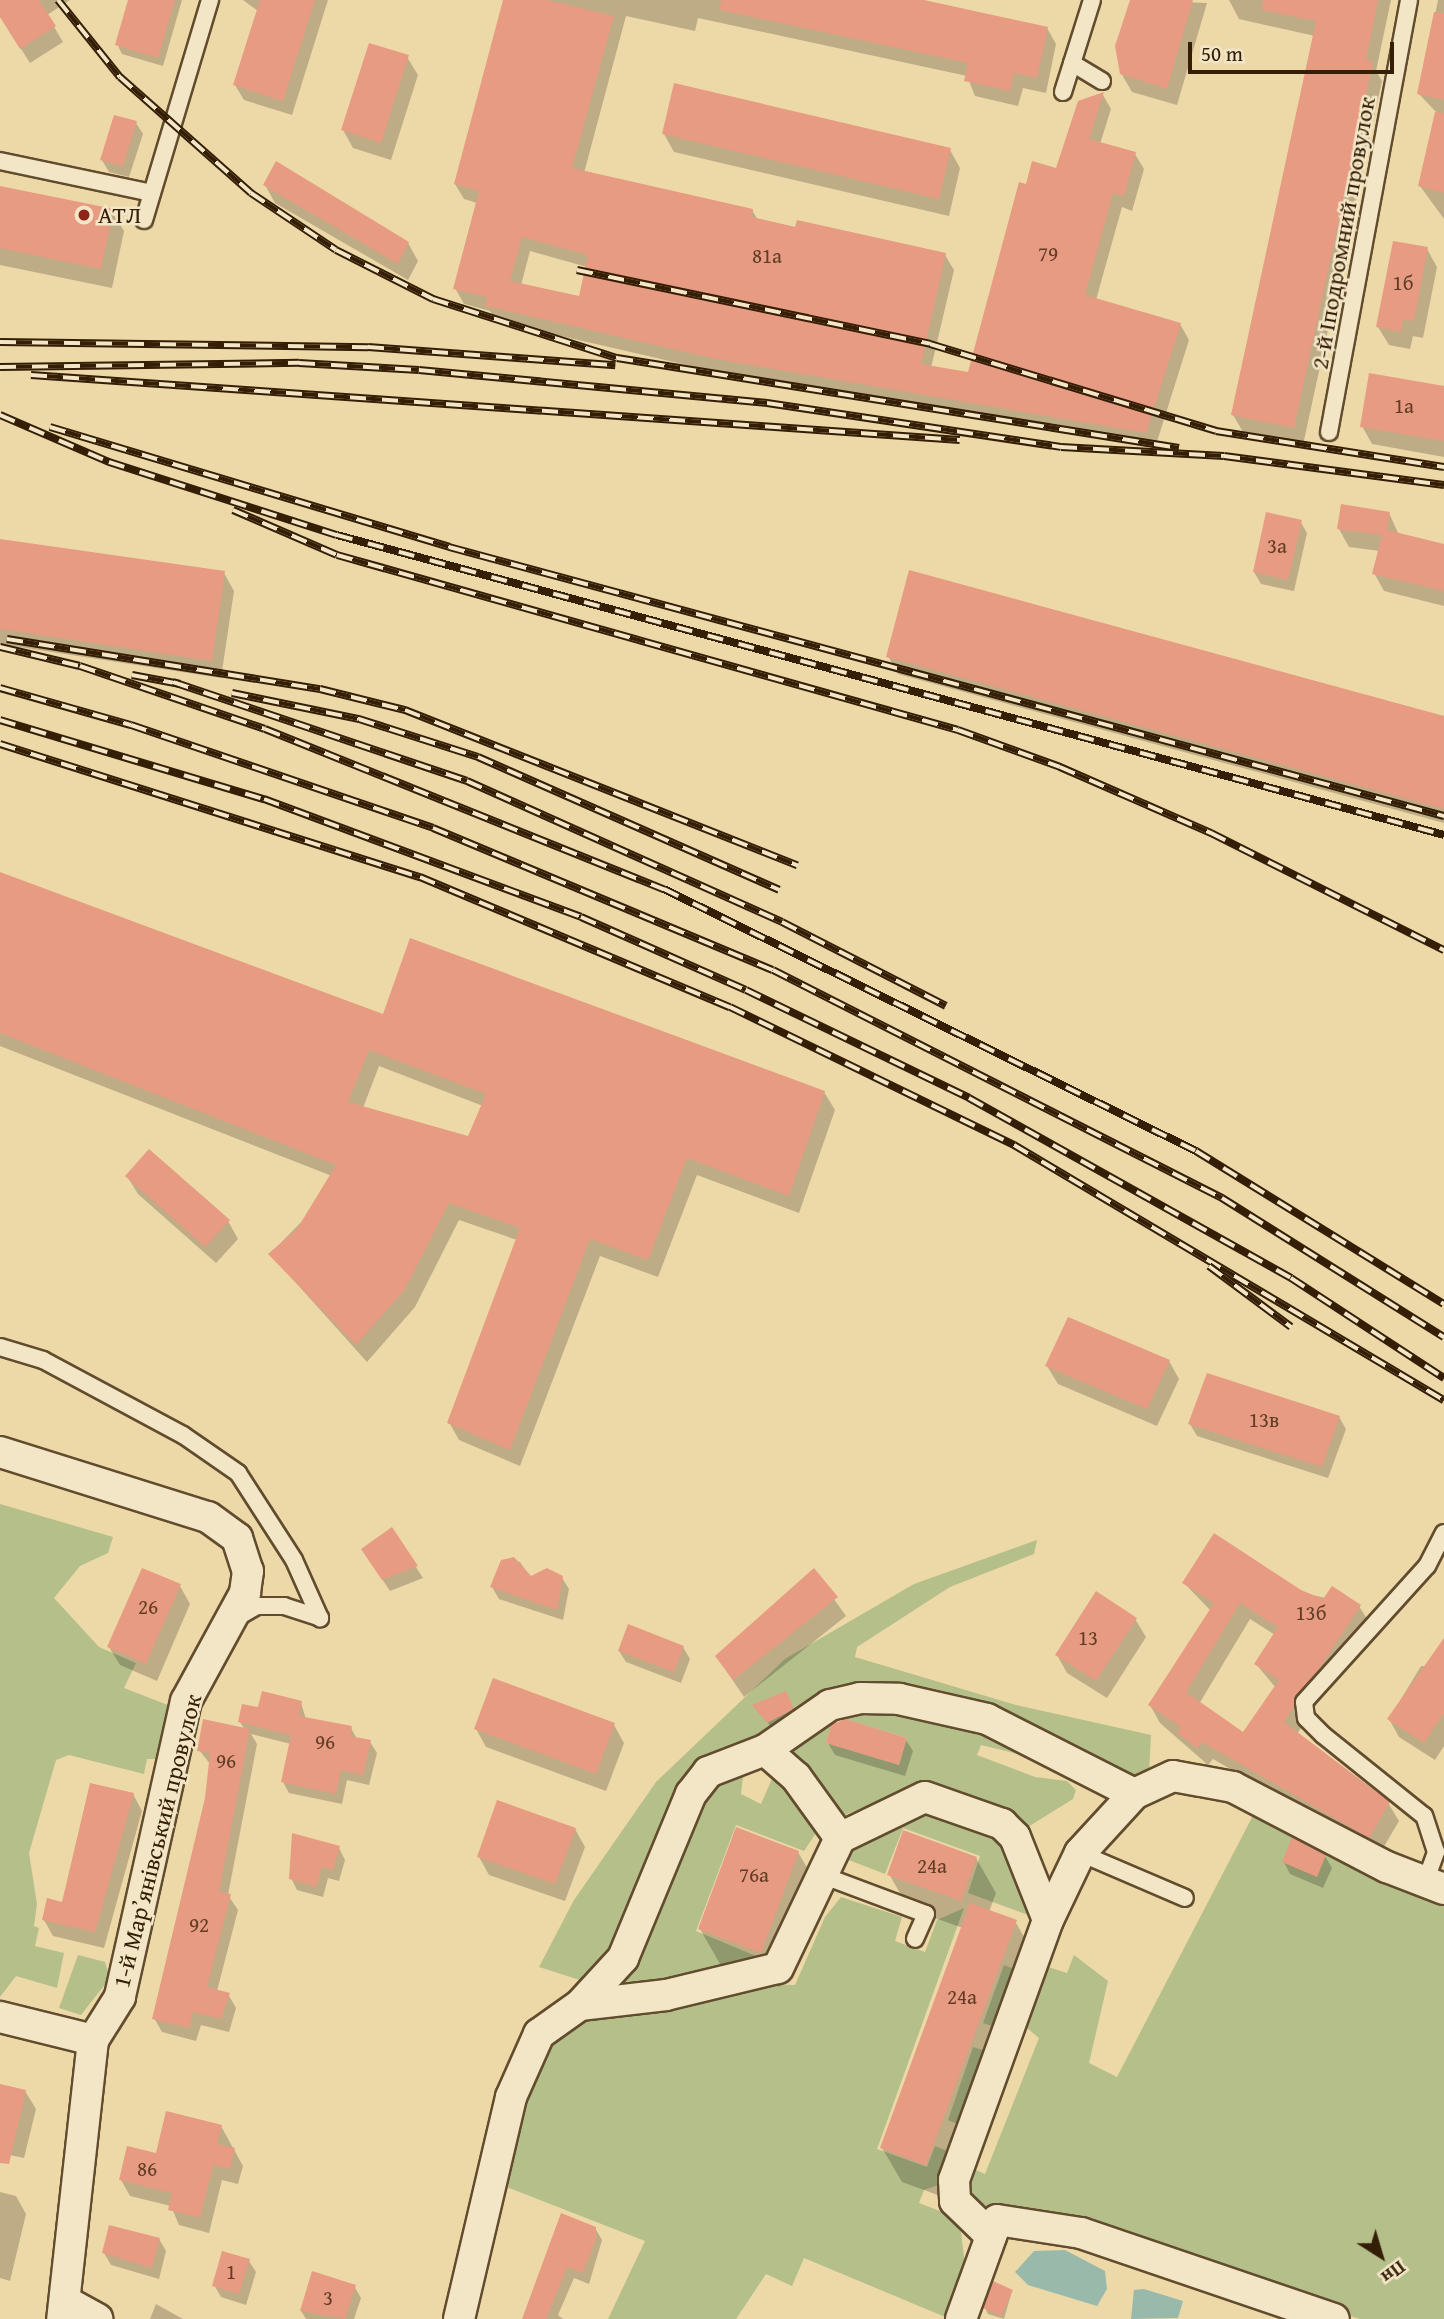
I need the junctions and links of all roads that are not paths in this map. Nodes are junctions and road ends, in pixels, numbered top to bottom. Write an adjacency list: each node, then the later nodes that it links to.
1 (210, 0): 8 (lane)
2 (1093, 0): 4 (lane)
3 (1409, 0): 10 (lane, 2-й Іподромний провулок)
4 (1072, 63): 5 (lane); 6 (lane)
5 (1102, 82)
6 (1063, 92)
7 (0, 161): 8 (lane)
8 (152, 193): 9 (lane)
9 (144, 220)
10 (1329, 432)
11 (0, 1347): 14 (lane)
12 (0, 1452): 14 (street, 1-й Марʼянівський провулок)
13 (1444, 1533): 20 (lane)
14 (219, 1634): 26 (street, 1-й Марʼянівський провулок)
15 (765, 1750): 16 (street); 17 (street); 24 (street)
16 (1134, 1794): 18 (street); 20 (street)
17 (840, 1838): 19 (street); 22 (street)
18 (1080, 1853): 21 (lane); 22 (street)
19 (819, 1874): 23 (lane); 24 (street)
20 (1435, 1883)
21 (1185, 1898)
22 (1048, 1920): 27 (street)
23 (915, 1939)
24 (580, 2005): 30 (street)
25 (0, 2017): 26 (street)
26 (93, 2040): 28 (street, 1-й Марʼянівський провулок)
27 (994, 2228): 31 (street); 32 (street)
28 (63, 2310): 29 (street)
29 (96, 2319)
30 (459, 2319)
31 (961, 2319)
32 (1334, 2319)

